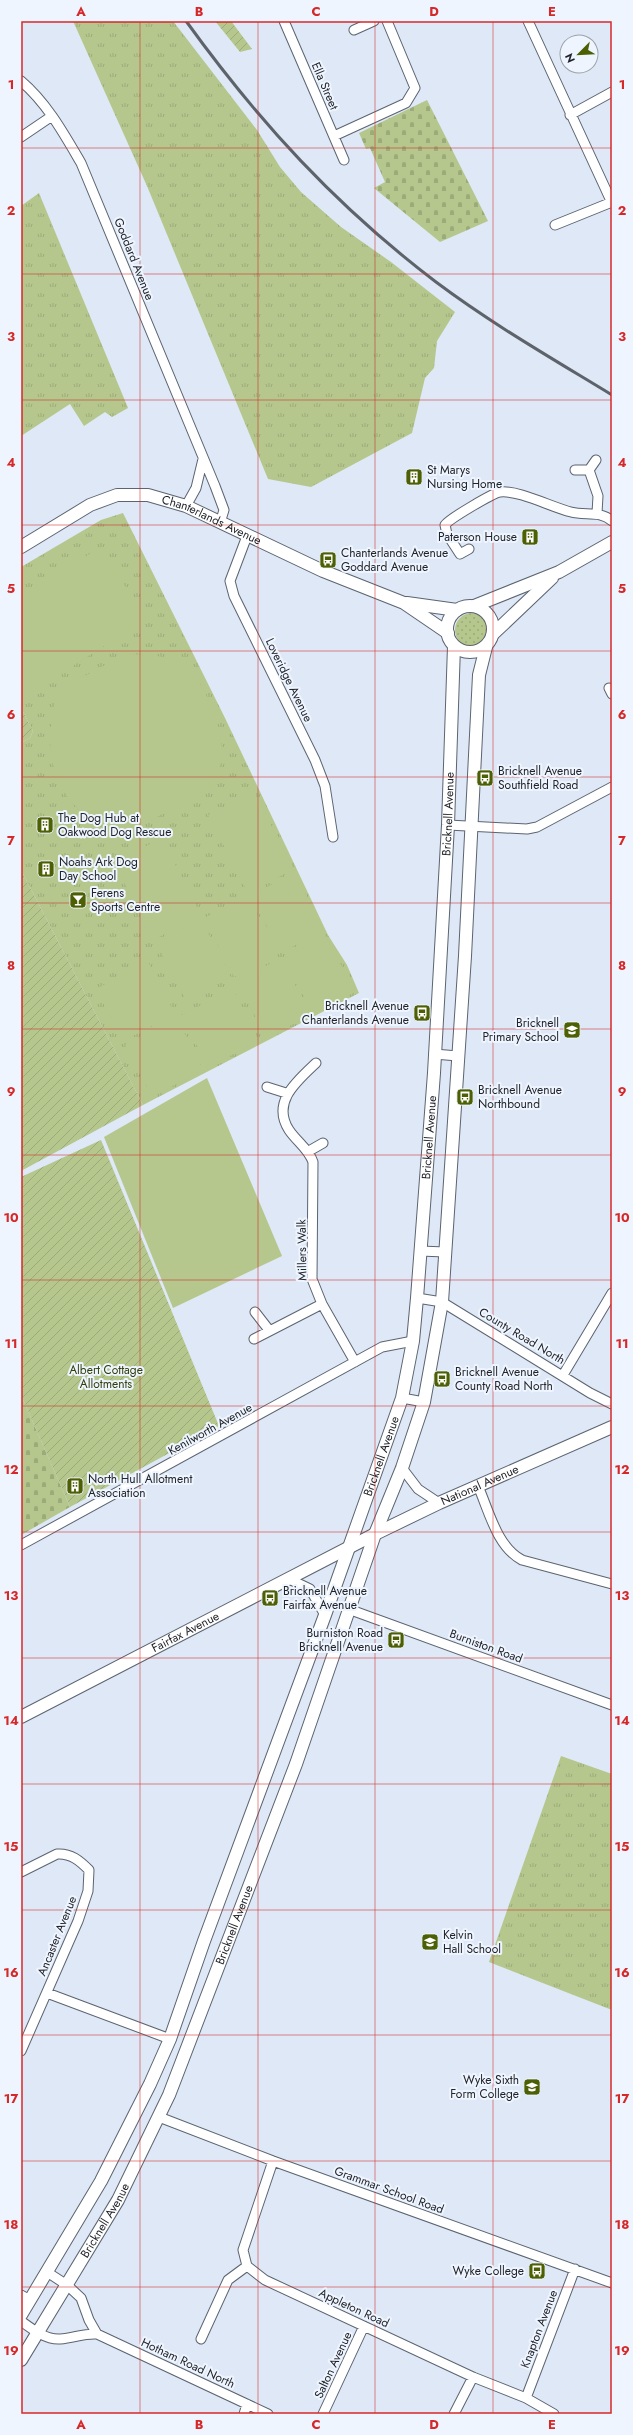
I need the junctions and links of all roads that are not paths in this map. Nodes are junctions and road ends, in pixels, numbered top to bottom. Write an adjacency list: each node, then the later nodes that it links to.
1 (284, 21): 10 (street, Ella Street)
2 (374, 21): 5 (street)
3 (387, 21): 10 (street)
4 (528, 21): 8 (street)
5 (354, 30)
6 (21, 81): 9 (street, Goddard Avenue)
7 (612, 92): 8 (street)
8 (570, 115): 13 (street)
9 (52, 116): 11 (street); 15 (street, Goddard Avenue)
10 (334, 136): 12 (street, Ella Street)
11 (21, 137)
12 (344, 160)
13 (612, 202): 14 (street)
14 (555, 225)
15 (203, 459): 19 (street); 22 (street, Goddard Avenue)
16 (596, 460): 18 (street)
17 (575, 470): 18 (street)
18 (588, 470): 20 (street)
19 (186, 506): 22 (street, Chanterlands Avenue); 25 (street, Chanterlands Avenue)
20 (597, 514): 21 (street); 26 (street)
21 (612, 521)
22 (220, 523): 23 (street, Chanterlands Avenue)
23 (247, 536): 28 (street, Chanterlands Avenue); 38 (street, Loveridge Avenue)
24 (612, 542): 27 (street)
25 (21, 548)
26 (469, 549)
27 (559, 572): 29 (street); 32 (street)
28 (404, 603): 30 (street, Chanterlands Avenue); 31 (street, Chanterlands Avenue)
29 (474, 606): 30 (street); 32 (street)
30 (457, 610): 31 (street)
31 (448, 633): 33 (street)
32 (493, 634): 34 (street)
33 (454, 646): 34 (street); 36 (street, Bricknell Avenue)
34 (486, 647): 37 (street, Bricknell Avenue)
35 (612, 787): 37 (street)
36 (448, 825): 37 (street); 39 (street, Bricknell Avenue)
37 (472, 826): 40 (street, Bricknell Avenue)
38 (333, 837)
39 (434, 1054): 40 (street); 46 (street, Bricknell Avenue)
40 (458, 1056): 47 (street, Bricknell Avenue)
41 (316, 1063): 43 (street)
42 (267, 1087): 43 (street)
43 (286, 1093): 45 (street)
44 (322, 1143): 45 (street)
45 (309, 1151): 51 (street, Millers Walk)
46 (420, 1251): 47 (street); 49 (street, Bricknell Avenue)
47 (445, 1252): 50 (street, Bricknell Avenue)
48 (612, 1293): 57 (street)
49 (417, 1298): 50 (street, County Road North); 55 (street, Bricknell Avenue)
50 (442, 1302): 57 (street, County Road North); 59 (street, Bricknell Avenue)
51 (322, 1304): 53 (street); 56 (street, Millers Walk)
52 (255, 1312): 53 (street)
53 (269, 1330): 54 (street)
54 (254, 1339)
55 (413, 1341): 56 (street, Kenilworth Avenue); 58 (street, Bricknell Avenue)
56 (355, 1362): 66 (street, Kenilworth Avenue)
57 (563, 1375): 60 (street, County Road North)
58 (402, 1398): 59 (street); 67 (street, Bricknell Avenue)
59 (424, 1402): 62 (street, Bricknell Avenue)
60 (612, 1404)
61 (612, 1427): 63 (street, National Avenue)
62 (402, 1468): 64 (street, Bricknell Avenue); 65 (street, Bricknell Avenue)
63 (478, 1486): 64 (street, National Avenue); 69 (street)
64 (439, 1503): 65 (street, National Avenue)
65 (375, 1534): 67 (street, National Avenue); 70 (street, Bricknell Avenue)
66 (21, 1546)
67 (349, 1548): 68 (street, Fairfax Avenue); 71 (street, Bricknell Avenue)
68 (289, 1579): 71 (street); 73 (street, Fairfax Avenue)
69 (612, 1584)
70 (351, 1610): 72 (street, Burniston Road); 76 (street, Bricknell Avenue)
71 (326, 1615): 75 (street, Bricknell Avenue)
72 (612, 1705)
73 (21, 1717)
74 (21, 1872): 77 (street, Ancaster Avenue)
75 (204, 1941): 76 (street); 78 (street, Bricknell Avenue)
76 (224, 1948): 80 (street, Bricknell Avenue)
77 (47, 1993): 78 (street, Ancaster Avenue); 79 (street, Ancaster Avenue)
78 (170, 2039): 84 (street, Bricknell Avenue)
79 (21, 2051)
80 (159, 2117): 81 (street, Grammar School Road); 86 (street, Bricknell Avenue)
81 (273, 2161): 82 (street); 83 (street, Grammar School Road)
82 (247, 2266): 90 (street, Appleton Road); 93 (street)
83 (575, 2269): 85 (street, Grammar School Road); 96 (street, Knapton Avenue)
84 (47, 2272): 86 (street); 87 (street, Bricknell Avenue)
85 (612, 2283)
86 (67, 2285): 91 (street, Bricknell Avenue); 92 (street)
87 (26, 2297): 88 (street, Bricknell Avenue)
88 (21, 2315)
89 (21, 2321): 91 (street, Hotham Road North)
90 (364, 2326): 95 (street, Appleton Road); 100 (street, Salton Avenue)
91 (38, 2333): 92 (street, Hotham Road North); 94 (street, Bricknell Avenue)
92 (97, 2334): 97 (street, Hotham Road North)
93 (201, 2338)
94 (21, 2360)
95 (473, 2377): 96 (street, Appleton Road); 101 (street)
96 (526, 2398): 102 (street, Appleton Road)
97 (247, 2404): 98 (street); 99 (street, Hotham Road North)
98 (244, 2414)
99 (268, 2414)
100 (323, 2414)
101 (454, 2414)
102 (554, 2414)

